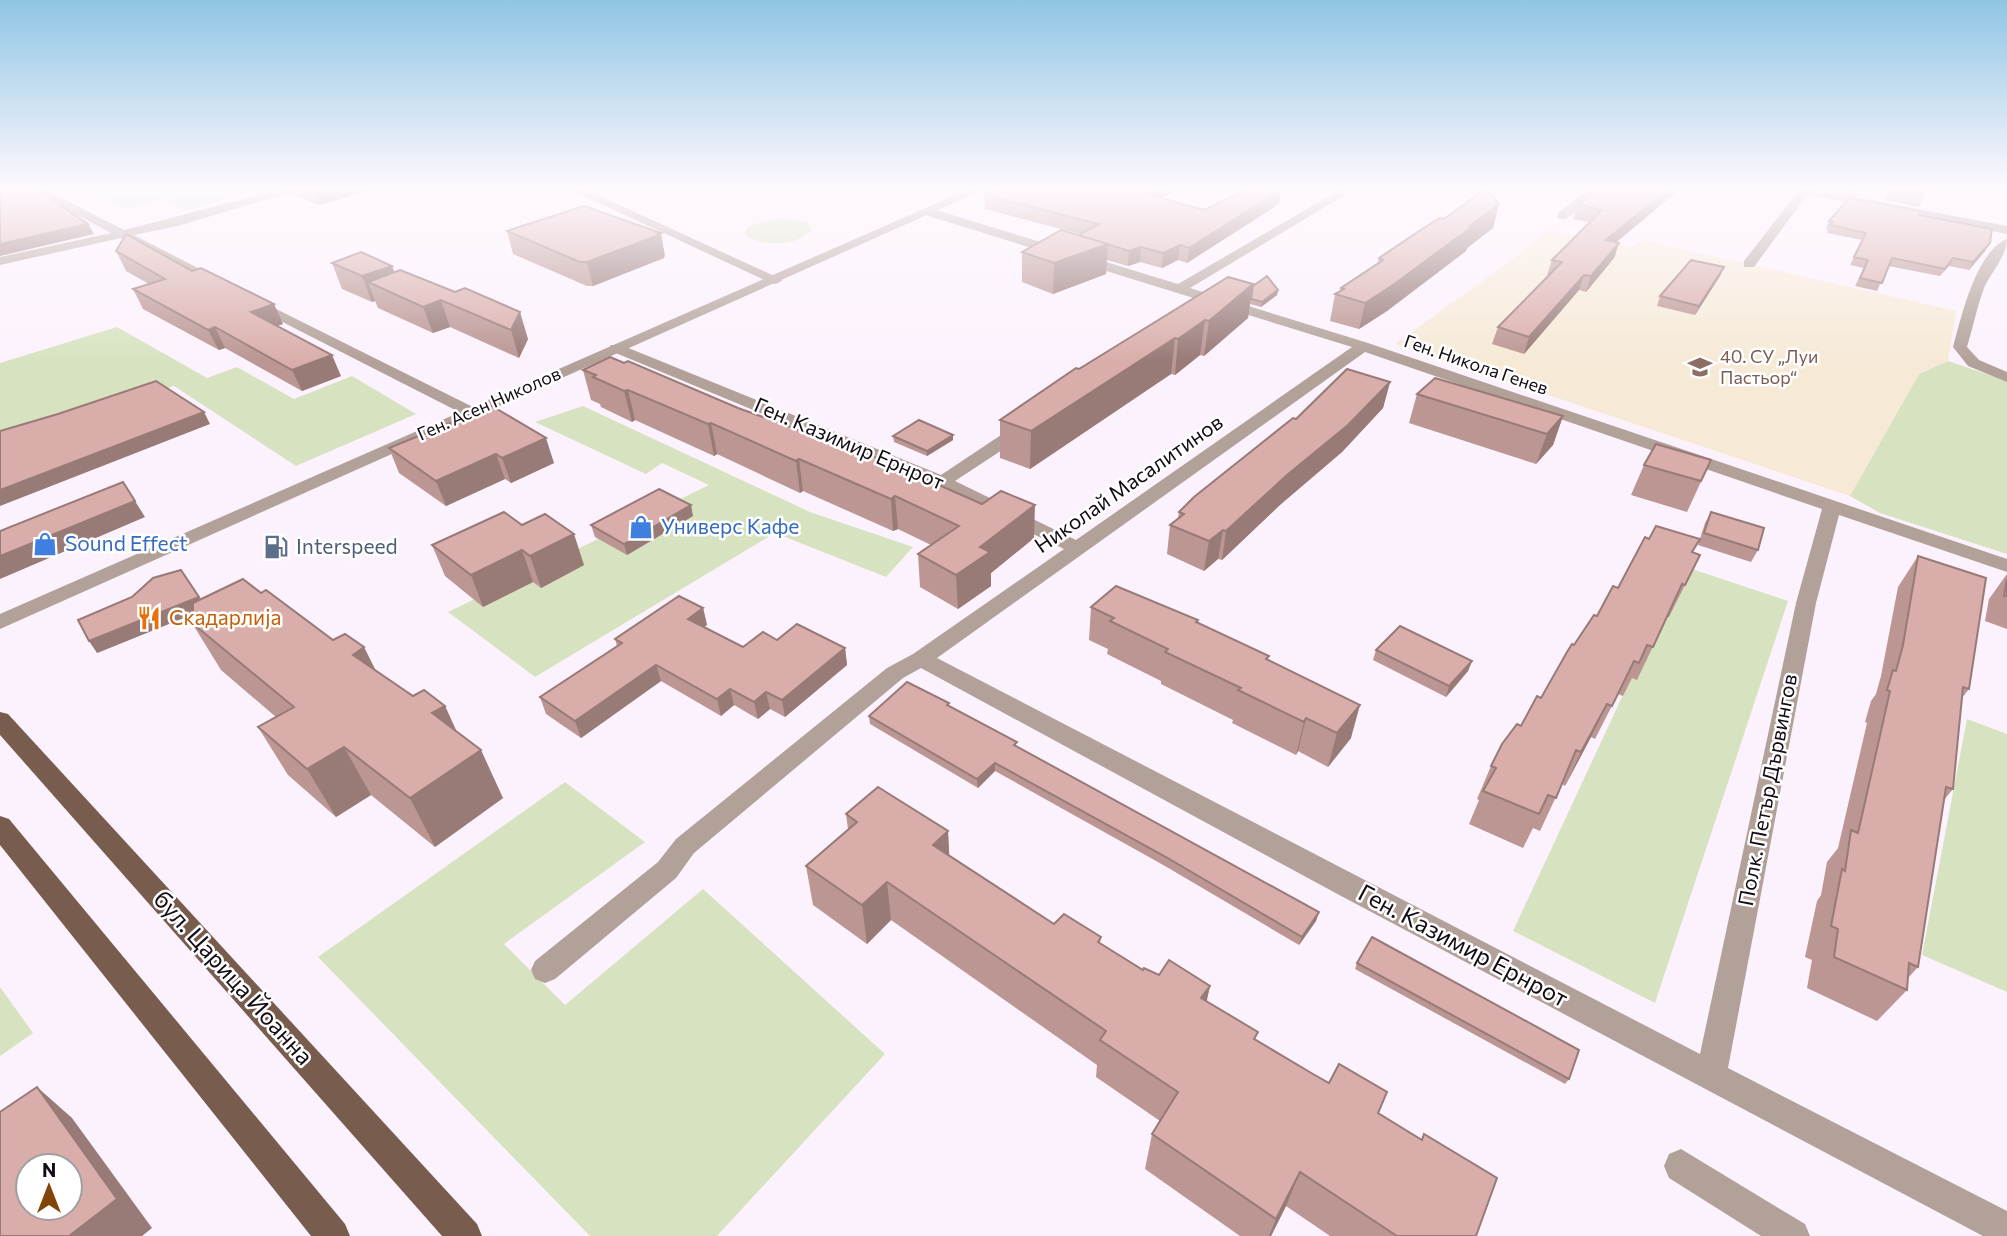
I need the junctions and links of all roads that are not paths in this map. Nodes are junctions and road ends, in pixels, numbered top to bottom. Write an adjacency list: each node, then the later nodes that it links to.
1 (65, 247): 9 (street)
2 (147, 247): 16 (street)
3 (702, 247): 11 (street)
4 (851, 247): 11 (street, Ген. Асен Николов)
5 (1040, 247): 12 (street, Ген. Никола Генев)
6 (1251, 247): 12 (street)
7 (1761, 247): 10 (street)
8 (2003, 247): 15 (street)
9 (0, 261)
10 (1749, 264)
11 (776, 280): 14 (street, Ген. Асен Николов)
12 (1178, 290): 13 (street, Ген. Никола Генев)
13 (1363, 346): 19 (street, Ген. Никола Генев); 20 (street, Николай Масалитинов)
14 (616, 348): 16 (street, Ген. Асен Николов); 18 (street, Ген. Казимир Ернрот)
15 (2007, 377)
16 (471, 412): 22 (street, Ген. Асен Николов)
17 (1041, 416): 18 (street)
18 (942, 482): 20 (street, Ген. Казимир Ернрот)
19 (1832, 506): 21 (street, Ген. Никола Генев); 27 (street, Полк. Петър Дървингов)
20 (1078, 548): 23 (street, Николай Масалитинов)
21 (2007, 566)
22 (0, 622)
23 (921, 659): 26 (street, Николай Масалитинов); 27 (street, Ген. Казимир Ернрот)
24 (0, 720): 31 (main road, бул. Царица Йоанна)
25 (0, 826): 30 (main road)
26 (545, 970)
27 (1711, 1076): 29 (street, Ген. Казимир Ернрот)
28 (1681, 1166): 32 (street)
29 (2007, 1230)
30 (333, 1236)
31 (465, 1236)
32 (1793, 1236)

